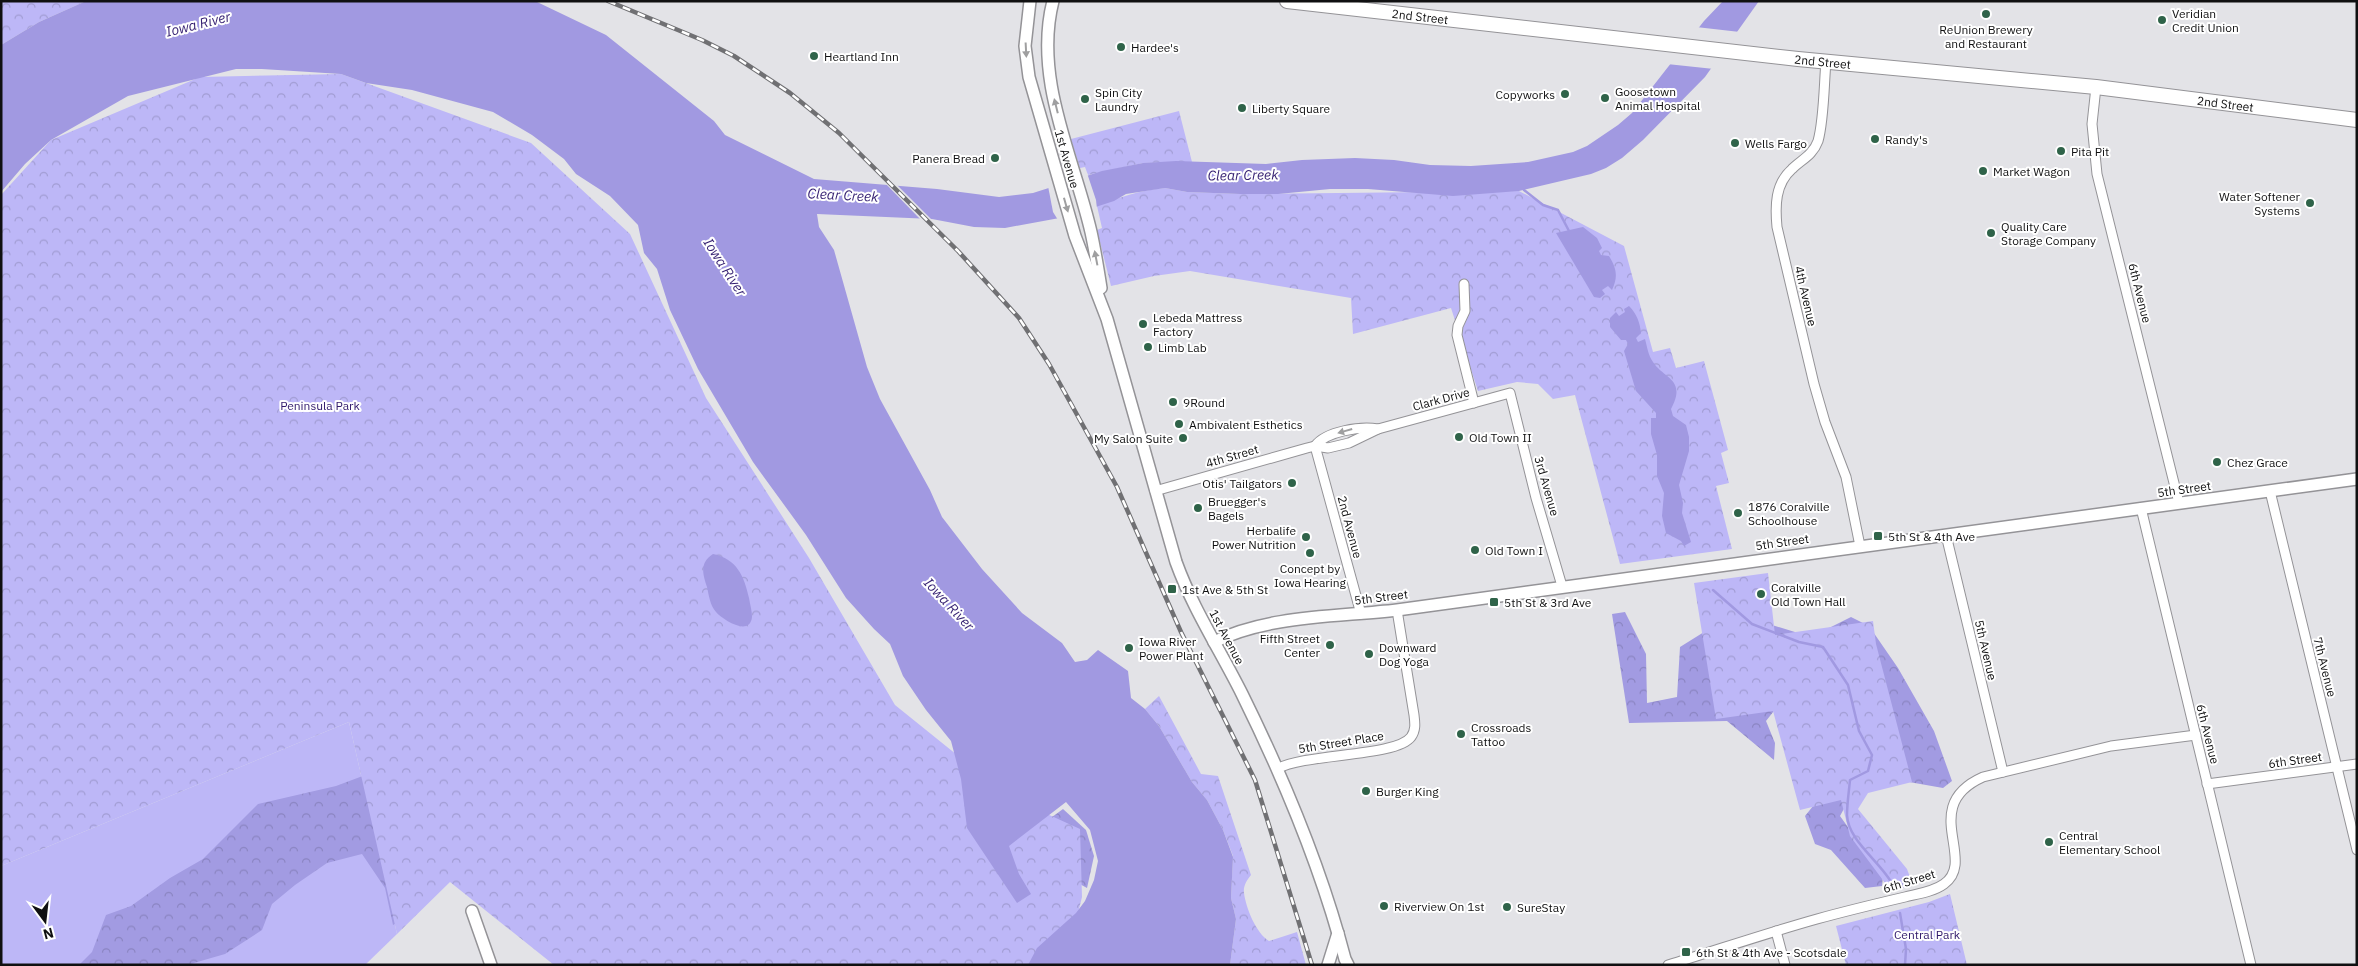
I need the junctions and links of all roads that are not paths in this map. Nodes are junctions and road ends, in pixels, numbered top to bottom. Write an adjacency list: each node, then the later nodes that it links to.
1 (1030, 1): 8 (main road, 1st Avenue, one-way to 8)
2 (1053, 1): 8 (main road, 1st Avenue, one-way to 2)
3 (1287, 1): 4 (main road, 2nd Street)
4 (1826, 61): 5 (main road, 2nd Street); 19 (street, 4th Avenue)
5 (2096, 87): 6 (main road, 2nd Street); 16 (street, 6th Avenue)
6 (2357, 120)
7 (1464, 284): 10 (street)
8 (1107, 319): 14 (main road, 1st Avenue)
9 (1510, 393): 10 (street, Clark Drive); 20 (street, 3rd Avenue)
10 (1474, 403): 11 (street, Clark Drive)
11 (1378, 429): 12 (street, Clark Drive); 12 (street, Clark Drive, one-way to 12)
12 (1315, 446): 14 (street, 4th Street); 22 (street, 2nd Avenue)
13 (2357, 479): 15 (main road, 5th Street)
14 (1155, 491): 23 (main road, 1st Avenue)
15 (2270, 491): 16 (main road, 5th Street); 26 (street, 7th Avenue)
16 (2179, 503): 17 (main road, 5th Street)
17 (2141, 508): 18 (main road, 5th Street); 24 (street, 6th Avenue)
18 (1946, 534): 19 (main road, 5th Street); 28 (street, 5th Avenue)
19 (1860, 546): 20 (main road, 5th Street)
20 (1562, 586): 21 (main road, 5th Street)
21 (1397, 610): 22 (main road, 5th Street); 27 (street, 5th Street Place)
22 (1361, 614): 23 (main road, 5th Street)
23 (1214, 642): 27 (main road, 1st Avenue)
24 (2196, 735): 28 (street, 6th Street); 29 (street, 6th Avenue)
25 (2357, 764): 26 (street, 6th Street)
26 (2337, 767): 29 (street, 6th Street); 30 (street, 7th Avenue)
27 (1277, 769): 33 (main road, 1st Avenue)
28 (2003, 772): 32 (street, 6th Street)
29 (2207, 784): 39 (street, 6th Avenue)
30 (2357, 850)
31 (472, 911): 35 (main road)
32 (1776, 931): 37 (street, 6th Street); 38 (street)
33 (1338, 933): 34 (main road, 1st Avenue); 36 (main road)
34 (1345, 963)
35 (491, 965)
36 (1328, 965)
37 (1668, 965)
38 (1785, 965)
39 (2251, 965)

